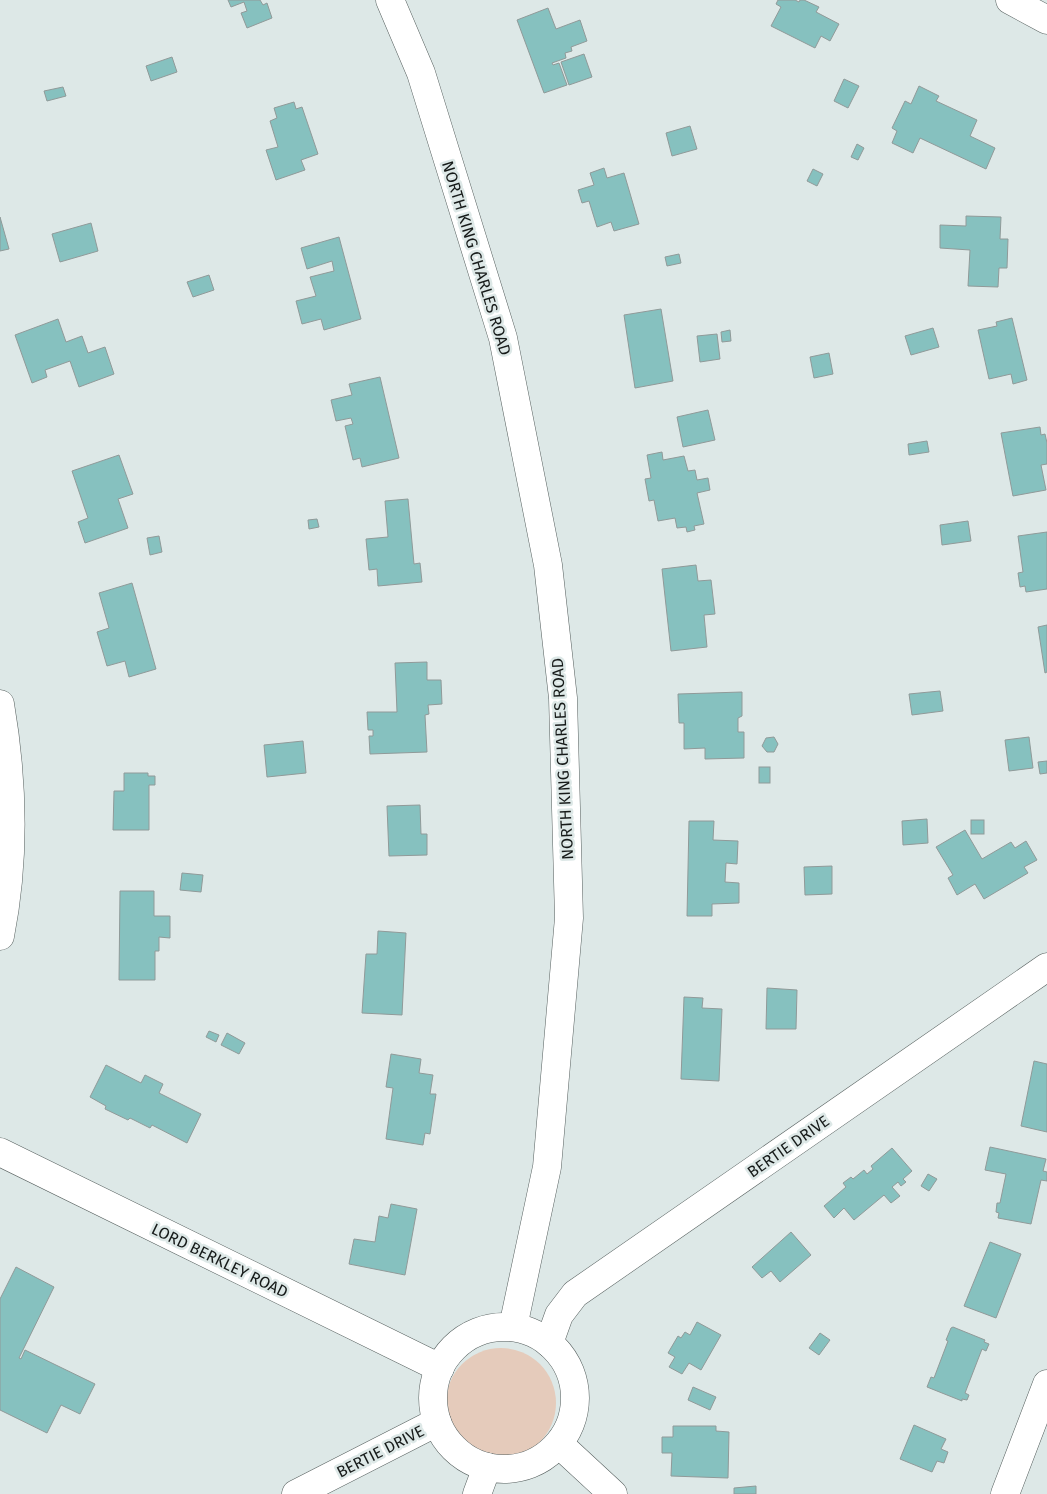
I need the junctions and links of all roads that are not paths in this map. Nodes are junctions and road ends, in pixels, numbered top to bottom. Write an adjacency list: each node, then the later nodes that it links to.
1 (390, 0): 8 (street, NORTH KING CHARLES ROAD)
2 (1010, 0): 3 (street)
3 (1047, 20)
4 (0, 704): 5 (street)
5 (0, 936)
6 (1047, 967): 9 (street, BERTIE DRIVE)
7 (0, 1152): 10 (street, LORD BERKLEY ROAD)
8 (513, 1327): 9 (street); 10 (street)
9 (549, 1343): 13 (street)
10 (440, 1368): 12 (street)
11 (1047, 1384): 18 (street)
12 (437, 1422): 14 (street); 15 (street, BERTIE DRIVE)
13 (559, 1444): 14 (street); 17 (street)
14 (487, 1466): 16 (street)
15 (296, 1494)
16 (477, 1494)
17 (614, 1494)
18 (1005, 1494)

